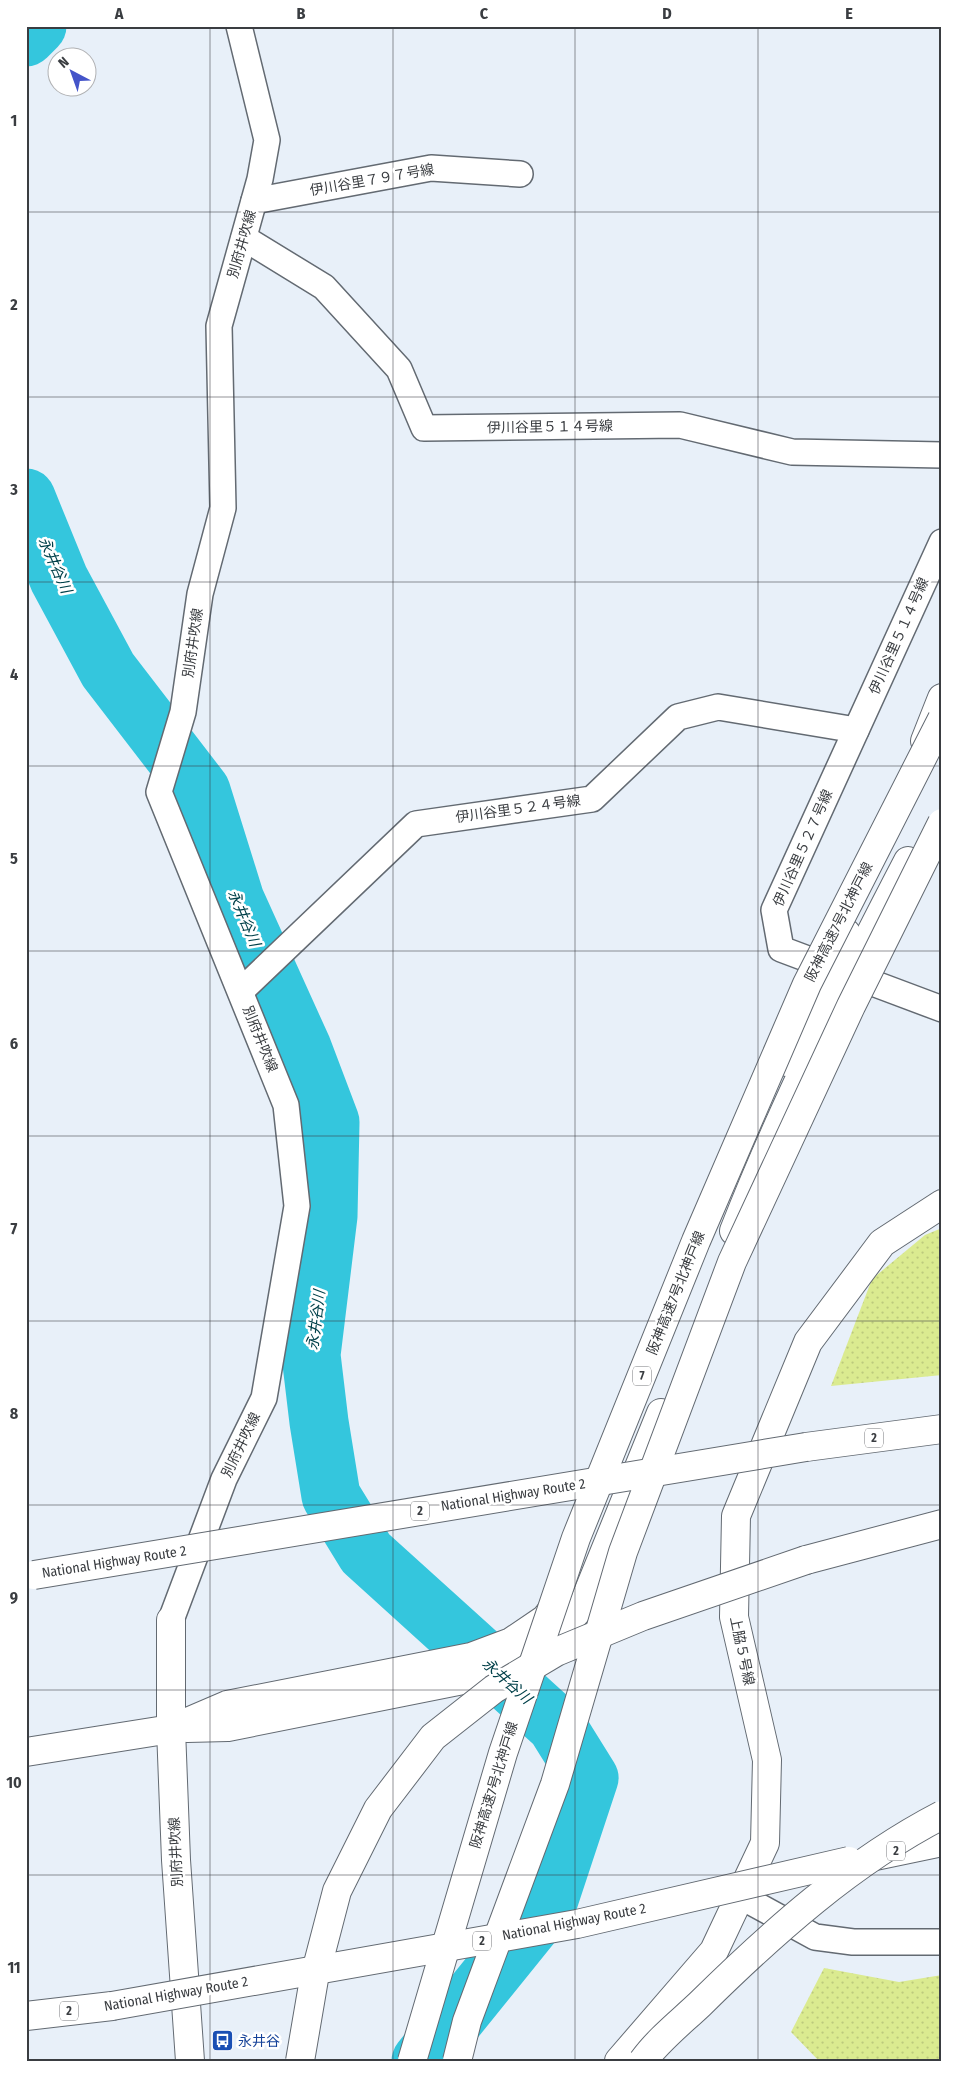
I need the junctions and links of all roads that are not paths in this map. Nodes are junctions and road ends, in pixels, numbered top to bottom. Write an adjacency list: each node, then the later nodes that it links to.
1 (242, 27): 3 (street, 別府井吹線)
2 (520, 174): 3 (street, 伊川谷里７９７号線)
3 (254, 201): 4 (street, 別府井吹線)
4 (244, 238): 5 (street, 伊川谷里５１４号線); 14 (street, 別府井吹線)
5 (942, 455)
6 (942, 542): 9 (street, 伊川谷里５１４号線)
7 (942, 698): 21 (main road)
8 (942, 719): 30 (main road, 阪神高速7号北神戸線 / 7, bridge)
9 (856, 730): 12 (street, 伊川谷里５２７号線); 14 (street, 伊川谷里５２４号線)
10 (942, 810): 21 (main road)
11 (942, 823): 31 (main road, bridge)
12 (829, 967)
13 (870, 982): 15 (street)
14 (245, 987): 20 (street, 別府井吹線)
15 (942, 1009)
16 (942, 1204): 25 (main road, 上脇５号線)
17 (942, 1429): 19 (main road, National Highway Route 2 / 2, bridge)
18 (942, 1524): 29 (main road, bridge)
19 (30, 1575)
20 (171, 1620): 21 (main road, 別府井吹線)
21 (171, 1728): 22 (main road); 28 (main road, 別府井吹線)
22 (26, 1752)
23 (942, 1815): 33 (main road, bridge)
24 (942, 1842): 27 (main road, National Highway Route 2 / 2, bridge)
25 (740, 1896): 26 (street); 32 (main road, 上脇５号線)
26 (942, 1942)
27 (26, 2016)
28 (190, 2061)
29 (300, 2061)
30 (412, 2061)
31 (457, 2061)
32 (619, 2061)
33 (643, 2061)

